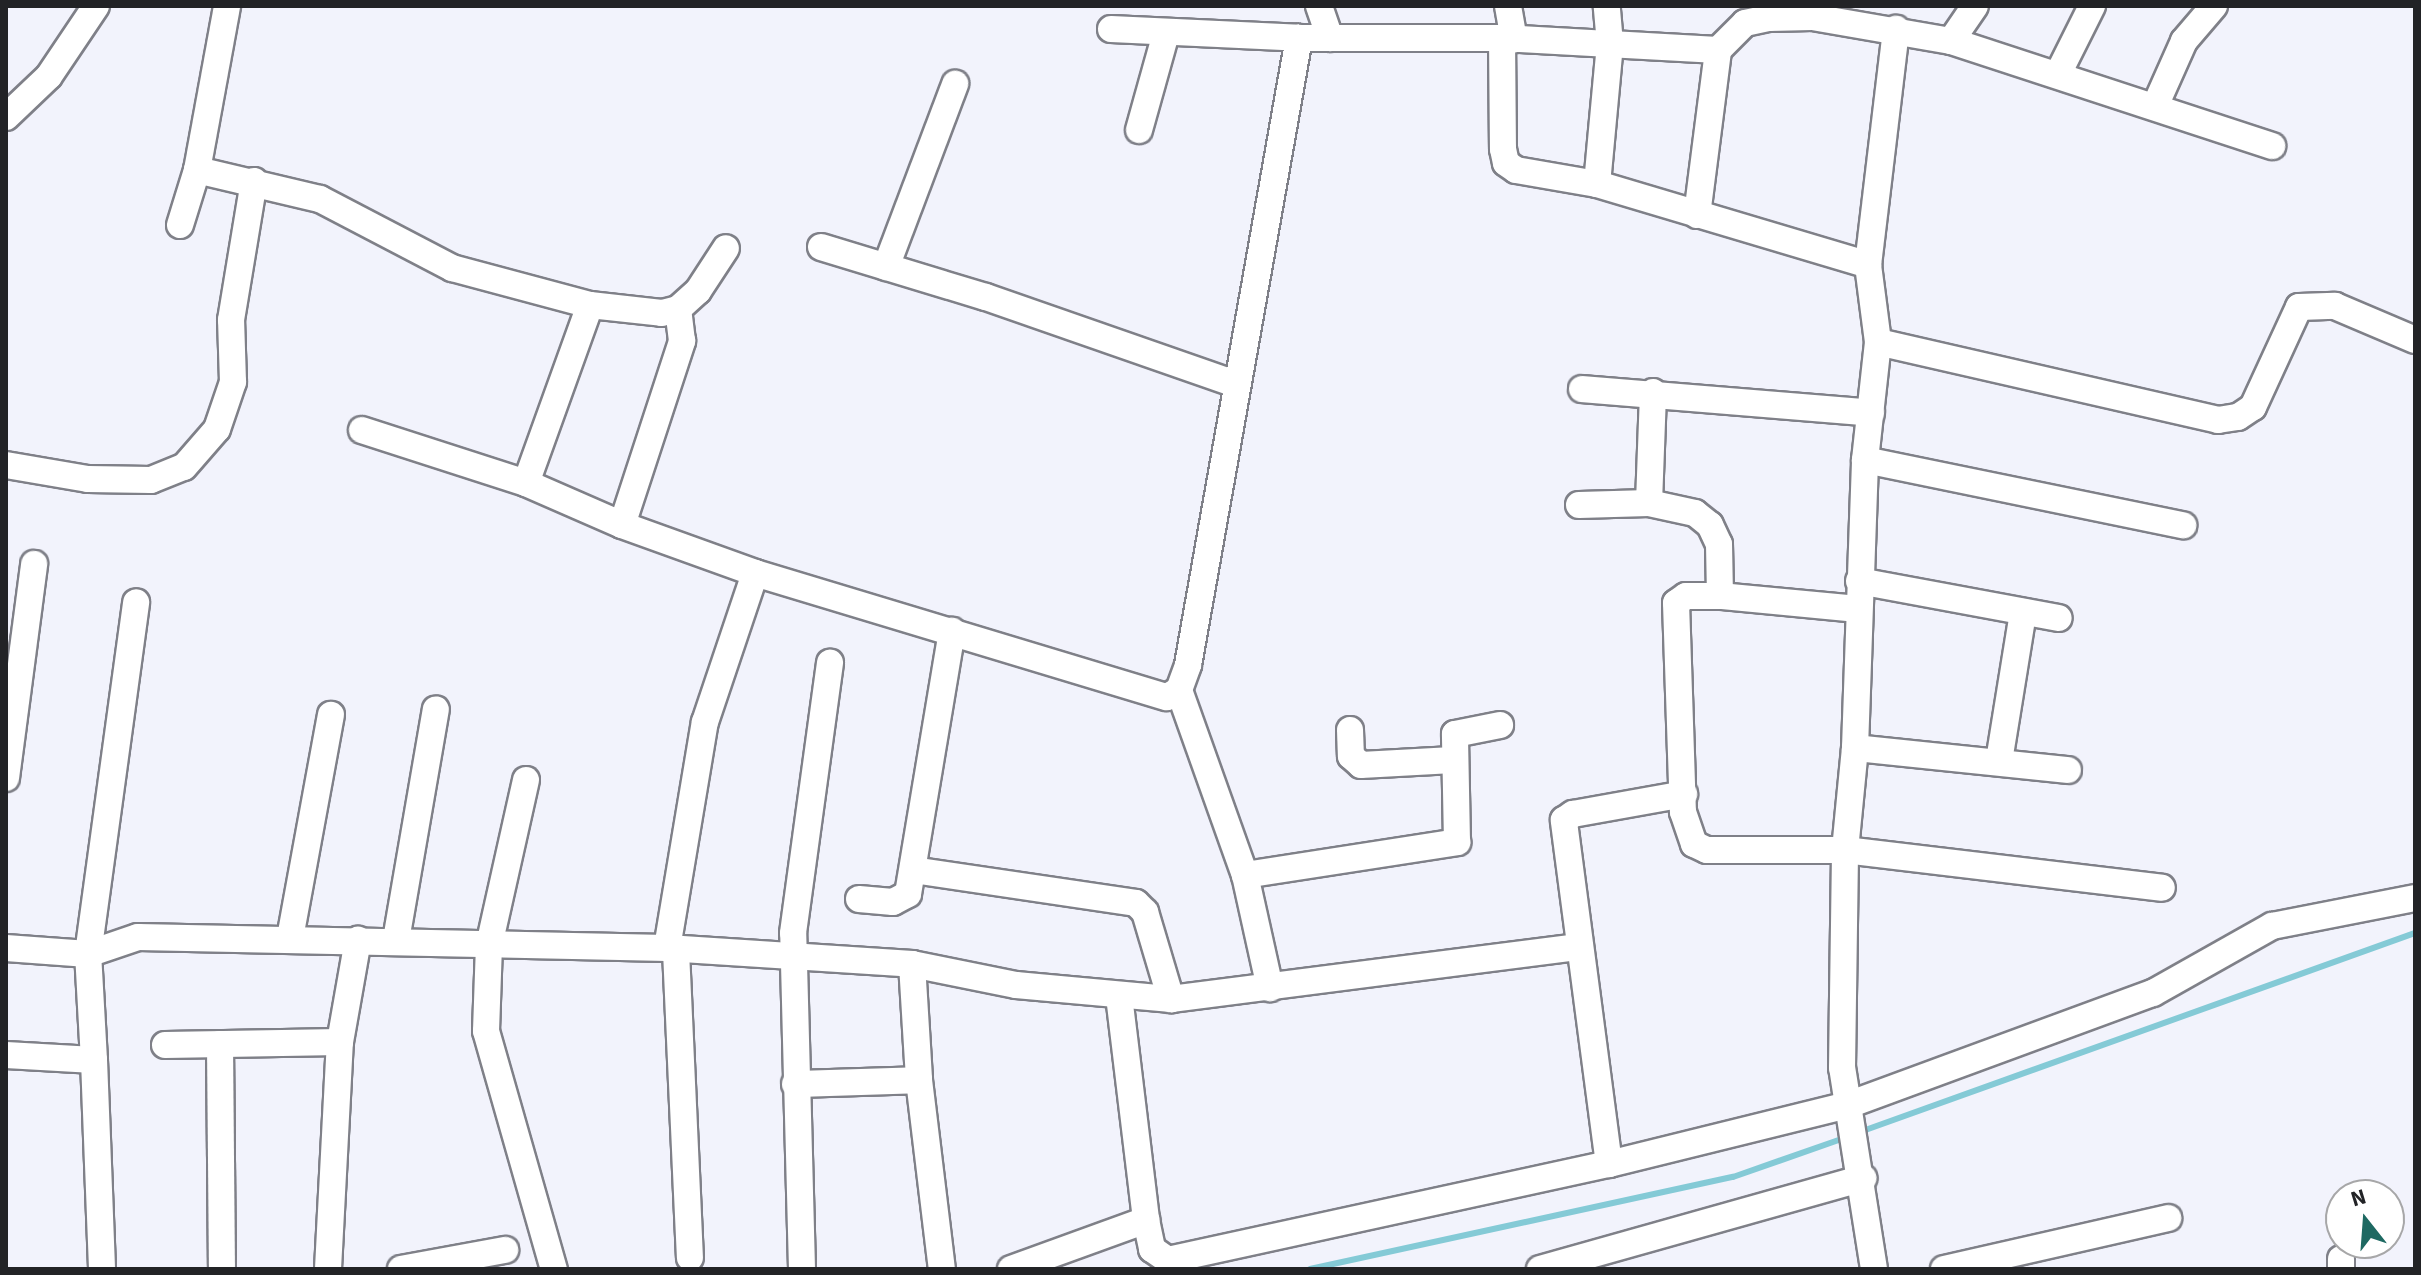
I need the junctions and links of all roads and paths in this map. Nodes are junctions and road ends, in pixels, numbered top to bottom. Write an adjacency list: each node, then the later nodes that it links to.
1 (96, 6): 21 (street)
2 (227, 6): 24 (street)
3 (1319, 6): 13 (street)
4 (1508, 6): 14 (street)
5 (1607, 6): 16 (street)
6 (1975, 6): 15 (street)
7 (2092, 6): 18 (street)
8 (2214, 6): 20 (street)
9 (1111, 29): 11 (street)
10 (1896, 29): 15 (street); 17 (street); 31 (street)
11 (1166, 33): 12 (street); 22 (street)
12 (1299, 38): 13 (street); 37 (street)
13 (1330, 38): 14 (street)
14 (1508, 38): 16 (street); 26 (street)
15 (1951, 41): 18 (street)
16 (1610, 44): 17 (street); 26 (street)
17 (1718, 50): 27 (street)
18 (2058, 74): 20 (street)
19 (955, 84): 32 (street)
20 (2156, 104): 23 (street)
21 (6, 117)
22 (1139, 130)
23 (2272, 146)
24 (197, 170): 25 (street); 28 (street)
25 (254, 181): 33 (street); 43 (street)
26 (1597, 184): 27 (street)
27 (1697, 215): 31 (street)
28 (180, 225)
29 (821, 247): 32 (street)
30 (726, 248): 34 (street)
31 (1868, 265): 36 (street)
32 (886, 267): 37 (street)
33 (590, 305): 34 (street); 44 (street)
34 (678, 309): 47 (street)
35 (2415, 340): 36 (street)
36 (1878, 342): 40 (street)
37 (1236, 384): 59 (street)
38 (1582, 389): 39 (street)
39 (1653, 392): 40 (street); 45 (street)
40 (1871, 413): 42 (street)
41 (362, 430): 44 (street)
42 (1865, 460): 48 (street); 51 (street)
43 (6, 465)
44 (526, 483): 47 (street)
45 (1649, 503): 46 (street); 52 (street)
46 (1579, 505)
47 (622, 525): 50 (street)
48 (2183, 525)
49 (34, 564): 68 (street)
50 (755, 573): 57 (street); 83 (street)
51 (1859, 581): 54 (street); 55 (street)
52 (1720, 596): 54 (street); 70 (street)
53 (136, 602): 84 (street)
54 (1858, 609): 64 (street)
55 (2023, 612): 56 (street); 66 (street)
56 (2059, 618)
57 (952, 631): 59 (street); 72 (street)
58 (830, 663): 85 (street)
59 (1179, 690): 73 (street)
60 (436, 709): 79 (street)
61 (331, 715): 77 (street)
62 (1500, 725): 65 (street)
63 (1350, 730): 65 (street)
64 (1855, 748): 66 (street); 71 (street)
65 (1453, 760): 73 (street)
66 (1999, 761): 67 (street)
67 (2068, 770)
68 (6, 778)
69 (526, 780): 80 (street)
70 (1684, 794): 71 (street); 81 (street)
71 (1845, 850): 74 (street); 97 (street)
72 (913, 870): 76 (street); 89 (street)
73 (1245, 875): 87 (street)
74 (2162, 888)
75 (2415, 898): 97 (street)
76 (859, 899)
77 (290, 938): 78 (street); 84 (street)
78 (358, 940): 79 (street); 90 (street)
79 (396, 940): 80 (street)
80 (489, 945): 83 (street); 108 (street)
81 (1579, 947): 87 (street); 98 (street)
82 (6, 948): 84 (street)
83 (672, 950): 85 (street); 103 (street)
84 (88, 954): 94 (street)
85 (795, 955): 86 (street); 96 (street)
86 (912, 964): 88 (street); 95 (street)
87 (1270, 988): 89 (street)
88 (1119, 996): 89 (street); 101 (street)
89 (1171, 999)
90 (340, 1042): 91 (street); 106 (street)
91 (220, 1044): 92 (street); 105 (street)
92 (165, 1045)
93 (6, 1055): 94 (street)
94 (94, 1060): 104 (street)
95 (919, 1080): 96 (street); 110 (street)
96 (795, 1084): 109 (street)
97 (1851, 1113): 98 (street); 99 (street)
98 (1609, 1164): 101 (street)
99 (1862, 1173): 112 (street); 113 (street)
100 (2168, 1218): 114 (street)
101 (1146, 1220): 111 (street)
102 (505, 1250): 107 (street)
103 (690, 1258)
104 (102, 1269)
105 (222, 1269)
106 (328, 1269)
107 (401, 1269)
108 (554, 1269)
109 (802, 1269)
110 (942, 1269)
111 (1011, 1269)
112 (1540, 1269)
113 (1874, 1269)
114 (1944, 1269)

